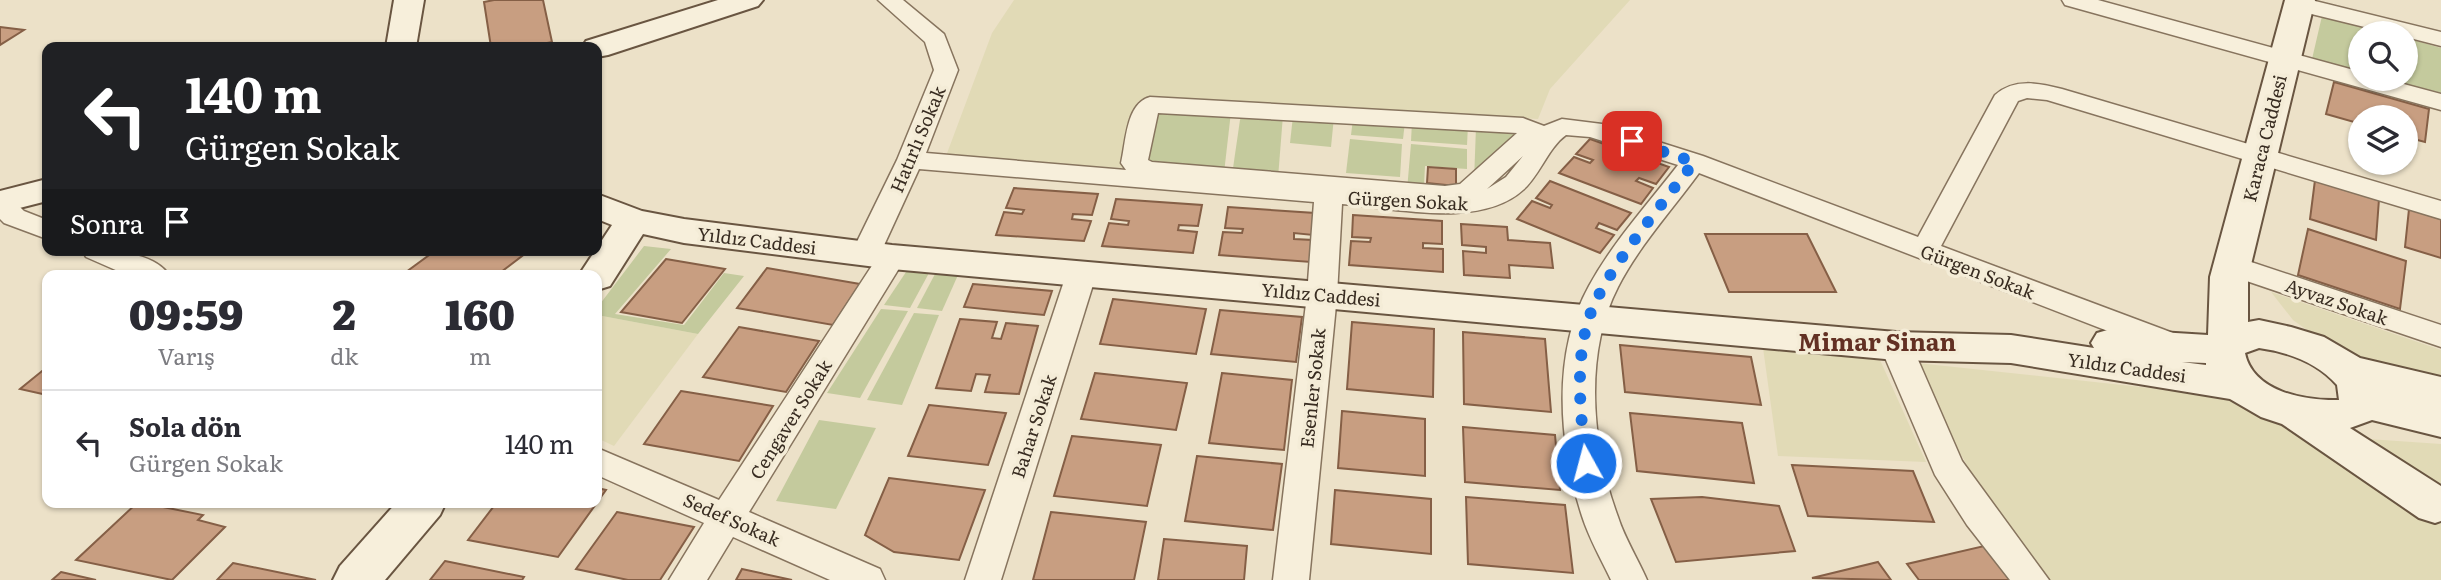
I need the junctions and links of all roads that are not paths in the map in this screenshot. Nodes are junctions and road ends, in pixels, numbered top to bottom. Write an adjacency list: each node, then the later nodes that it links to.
1 (409, 0): 7 (street)
2 (748, 0): 8 (street)
3 (889, 0): 12 (street, Hatırlı Sokak)
4 (2073, 0): 9 (street)
5 (2300, 2): 6 (street); 9 (street, Karaca Caddesi)
6 (2441, 39)
7 (402, 42)
8 (602, 46)
9 (2284, 58): 10 (street); 11 (street, Karaca Caddesi)
10 (2441, 102)
11 (2258, 155): 18 (street); 21 (street); 27 (street, Karaca Caddesi)
12 (910, 160): 14 (street, Gürgen Sokak); 23 (street, Hatırlı Sokak)
13 (1694, 162): 14 (street, Gürgen Sokak); 21 (street, Gürgen Sokak); 29 (street)
14 (1329, 190): 14 (street); 28 (street, Esenler Sokak)
15 (42, 191): 16 (street)
16 (0, 202): 20 (street)
17 (602, 207): 19 (street, Yıldız Caddesi)
18 (2441, 209)
19 (633, 221): 23 (street, Yıldız Caddesi); 25 (street)
20 (42, 228)
21 (1925, 250): 32 (street, Gürgen Sokak)
22 (110, 256): 24 (street)
23 (879, 256): 26 (street, Yıldız Caddesi); 43 (street, Cengaver Sokak)
24 (142, 270)
25 (601, 270)
26 (1082, 272): 28 (street, Yıldız Caddesi); 47 (street, Bahar Sokak)
27 (2231, 272): 30 (street, Ayvaz Sokak); 31 (street); 35 (street, Karaca Caddesi)
28 (1322, 295): 29 (street, Yıldız Caddesi); 48 (street, Esenler Sokak)
29 (1588, 319): 33 (street, Yıldız Caddesi); 49 (street)
30 (2441, 336)
31 (2290, 339): 35 (street, Yıldız Caddesi); 37 (street, Yıldız Caddesi)
32 (2170, 344): 34 (street, Yıldız Caddesi); 35 (street, Yıldız Caddesi)
33 (1896, 346): 34 (street, Yıldız Caddesi); 50 (street)
34 (2011, 349): 35 (street, Yıldız Caddesi)
35 (2232, 359): 38 (street, Yıldız Caddesi)
36 (2441, 392): 37 (street, Yıldız Caddesi)
37 (2355, 394): 38 (street, Yıldız Caddesi); 39 (street, Yıldız Caddesi); 42 (street, Yıldız Caddesi)
38 (2293, 413): 42 (street, Yıldız Caddesi)
39 (2441, 421)
40 (602, 463): 43 (street, Sedef Sokak)
41 (419, 508): 44 (street)
42 (2438, 508)
43 (729, 517): 45 (street, Cengaver Sokak); 46 (street, Sedef Sokak)
44 (357, 580)
45 (687, 580)
46 (867, 580)
47 (983, 580)
48 (1291, 580)
49 (1629, 580)
50 (2031, 580)

